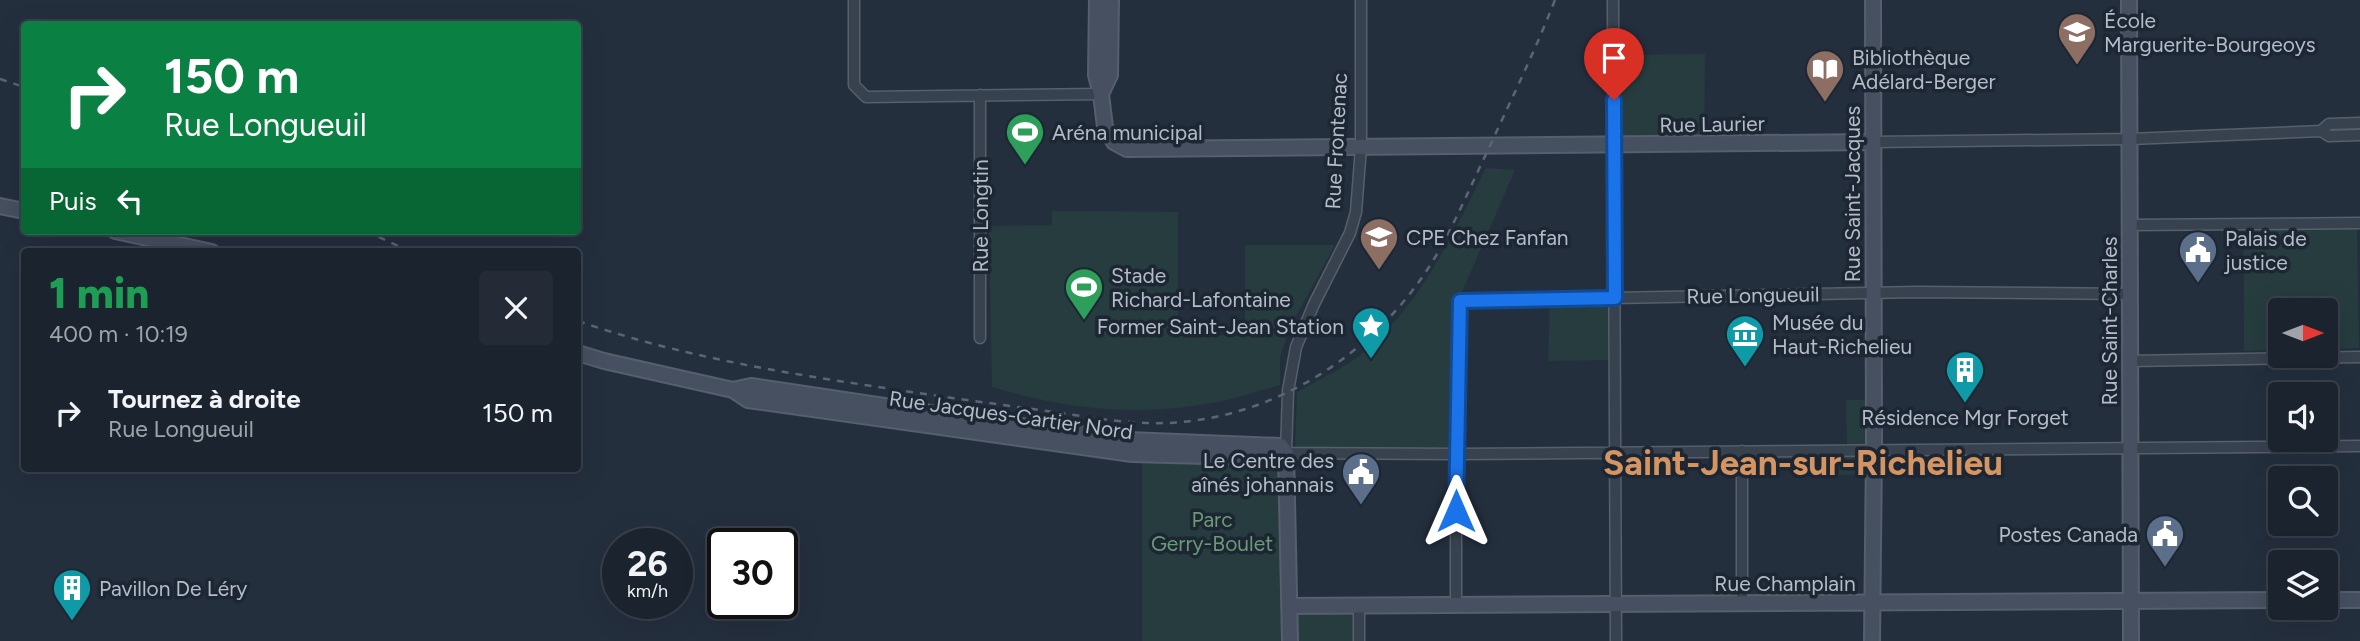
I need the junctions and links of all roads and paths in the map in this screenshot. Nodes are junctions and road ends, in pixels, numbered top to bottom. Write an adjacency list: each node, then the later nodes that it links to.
1 (854, 0): 9 (street)
2 (1097, 0): 8 (street, Rue Laurier)
3 (1111, 0): 8 (street)
4 (1361, 0): 16 (street, Rue Frontenac)
5 (1613, 0): 15 (street)
6 (1873, 0): 14 (street, Rue Saint-Jacques)
7 (2129, 0): 13 (street, Rue Saint-Charles)
8 (1101, 94): 9 (street); 16 (street, Rue Laurier)
9 (980, 95): 26 (street, Rue Longtin)
10 (2360, 123): 11 (street, Rue Laurier)
11 (2320, 131): 12 (street, Rue Laurier); 13 (street, Rue Laurier)
12 (2360, 135)
13 (2130, 139): 14 (street, Rue Laurier); 20 (street, Rue Saint-Charles)
14 (1873, 142): 15 (street, Rue Laurier); 23 (street, Rue Saint-Jacques)
15 (1614, 146): 16 (street, Rue Laurier); 25 (street)
16 (1361, 147): 35 (street, Rue Frontenac)
17 (0, 206): 18 (street)
18 (21, 210)
19 (2360, 223): 20 (street)
20 (2130, 225): 24 (street, Rue Saint-Charles)
21 (134, 235): 22 (street)
22 (194, 248)
23 (1872, 292): 24 (street, Rue Longueuil); 25 (street, Rue Longueuil); 32 (street, Rue Saint-Jacques)
24 (2130, 293): 29 (street, Rue Saint-Charles)
25 (1615, 298): 33 (street); 36 (street, Rue Longueuil)
26 (980, 338)
27 (581, 354): 35 (street, Rue Jacques-Cartier Nord)
28 (2360, 357): 29 (street)
29 (2130, 361): 31 (street, Rue Saint-Charles)
30 (2360, 446): 31 (street, Rue Jacques-Cartier Nord)
31 (2131, 448): 32 (street, Rue Jacques-Cartier Nord); 40 (street, Rue Saint-Charles)
32 (1874, 450): 34 (street, Rue Jacques-Cartier Nord); 41 (street, Rue Saint-Jacques)
33 (1615, 452): 34 (street, Rue Jacques-Cartier Nord); 36 (street, Rue Jacques-Cartier Nord); 43 (street)
34 (1742, 452): 42 (street)
35 (1286, 453): 36 (street, Rue Jacques-Cartier Nord); 44 (street, Rue Frontenac)
36 (1456, 454): 46 (street)
37 (2268, 600): 40 (street, Rue Champlain)
38 (2338, 600): 39 (street)
39 (2360, 600)
40 (2131, 601): 41 (street, Rue Champlain); 51 (street, Rue Saint-Charles)
41 (1872, 603): 42 (street, Rue Champlain); 50 (street, Rue Saint-Jacques)
42 (1742, 604): 43 (street, Rue Champlain)
43 (1616, 605): 46 (street, Rue Champlain); 49 (street)
44 (1289, 606): 45 (street, Rue Champlain); 47 (street, Rue Frontenac)
45 (1359, 606): 46 (street, Rue Champlain); 48 (street)
46 (1456, 606)
47 (1290, 641)
48 (1359, 641)
49 (1616, 641)
50 (1872, 641)
51 (2131, 641)

